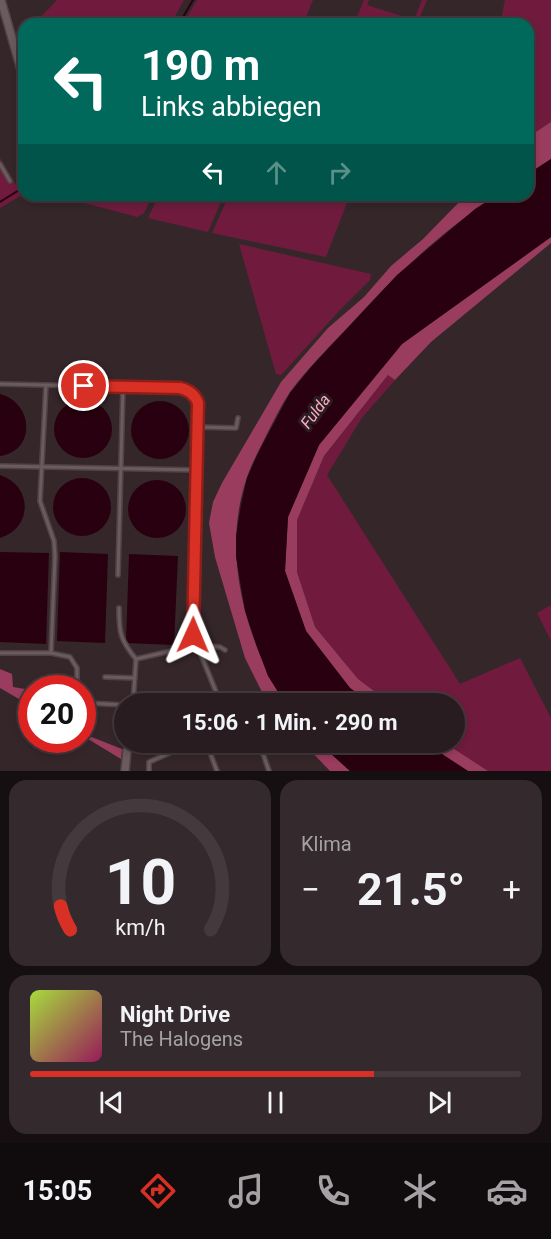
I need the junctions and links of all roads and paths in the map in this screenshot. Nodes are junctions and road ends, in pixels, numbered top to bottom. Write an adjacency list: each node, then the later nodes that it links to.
1 (1, 0): 2 (street)
2 (3, 20): 3 (street)
3 (18, 63)
4 (0, 164): 5 (lane)
5 (10, 181)
6 (0, 384): 7 (lane)
7 (46, 385): 8 (lane); 12 (lane)
8 (123, 386): 10 (lane); 13 (lane)
9 (237, 418): 10 (lane)
10 (198, 427): 14 (lane)
11 (0, 466): 12 (lane)
12 (42, 467): 13 (lane); 20 (lane)
13 (121, 469): 14 (lane); 15 (lane)
14 (197, 470): 17 (lane)
15 (118, 575)
16 (119, 608): 21 (lane)
17 (197, 645): 18 (lane); 21 (lane); 26 (lane)
18 (225, 650)
19 (0, 653): 20 (lane)
20 (51, 653): 22 (lane)
21 (136, 659): 24 (lane)
22 (77, 675)
23 (105, 677): 24 (lane)
24 (135, 678): 25 (lane)
25 (133, 693)
26 (217, 693)
27 (96, 703): 28 (lane)
28 (114, 704)
29 (127, 753): 33 (street)
30 (170, 753): 34 (lane)
31 (210, 753): 35 (lane)
32 (263, 753): 36 (lane)
33 (125, 771)
34 (149, 771)
35 (217, 771)
36 (269, 771)

